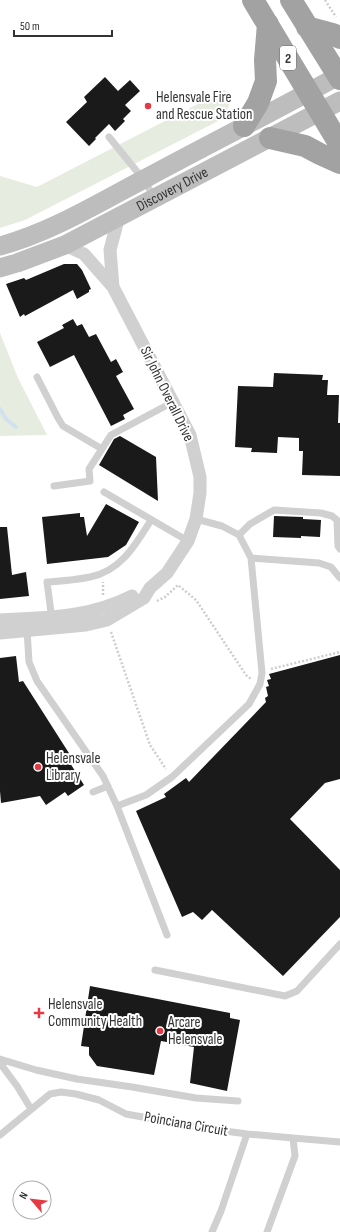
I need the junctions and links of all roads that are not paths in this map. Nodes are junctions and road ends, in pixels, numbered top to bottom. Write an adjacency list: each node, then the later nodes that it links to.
1 (253, 0): 3 (highway, 2)
2 (291, 0): 4 (highway, 2)
3 (268, 24): 7 (highway, 2); 10 (highway)
4 (307, 27): 5 (highway); 6 (highway, 2)
5 (340, 38)
6 (339, 78): 7 (main road, Discovery Drive)
7 (308, 93): 9 (highway, 2); 10 (main road, Discovery Drive)
8 (340, 101): 9 (main road, Discovery Drive)
9 (320, 112): 12 (main road, Discovery Drive); 13 (highway, 2)
10 (244, 126): 15 (main road, Discovery Drive)
11 (109, 137): 15 (lane)
12 (270, 138): 14 (highway); 16 (main road, Discovery Drive)
13 (340, 145)
14 (340, 163)
15 (143, 179): 16 (lane); 19 (main road, Discovery Drive)
16 (154, 197): 17 (main road, Discovery Drive)
17 (119, 216): 18 (main road, Discovery Drive); 21 (street, Sir John Overall Drive)
18 (65, 245): 20 (main road, Discovery Drive); 21 (street, Sir John Overall Drive)
19 (0, 246)
20 (0, 268)
21 (113, 287): 23 (street, Sir John Overall Drive)
22 (37, 377): 24 (lane)
23 (173, 402): 24 (lane); 27 (street, Sir John Overall Drive)
24 (102, 449): 25 (lane)
25 (54, 486)
26 (104, 492): 28 (lane)
27 (196, 519): 29 (lane); 30 (street, Sir John Overall Drive)
28 (151, 520): 30 (lane); 35 (lane)
29 (239, 535): 31 (lane); 32 (lane)
30 (188, 541): 35 (street, Sir John Overall Drive)
31 (340, 549)
32 (251, 558): 33 (lane); 40 (lane)
33 (340, 578)
34 (0, 620): 35 (street, Sir John Overall Drive)
35 (52, 622): 36 (street, Sir John Overall Drive)
36 (27, 630): 37 (street, Sir John Overall Drive); 38 (lane)
37 (0, 633)
38 (108, 786): 39 (lane); 40 (lane)
39 (93, 792)
40 (117, 806): 41 (lane)
41 (167, 935)
42 (340, 944): 43 (lane)
43 (155, 970)
44 (0, 1059): 46 (lane)
45 (0, 1063): 47 (lane)
46 (238, 1101)
47 (31, 1109): 48 (lane, Poinciana Circuit); 49 (lane, Poinciana Circuit)
48 (247, 1134): 50 (lane, Poinciana Circuit); 52 (lane)
49 (0, 1135)
50 (293, 1138): 51 (lane, Poinciana Circuit); 53 (lane)
51 (340, 1142)
52 (212, 1232)
53 (267, 1232)

